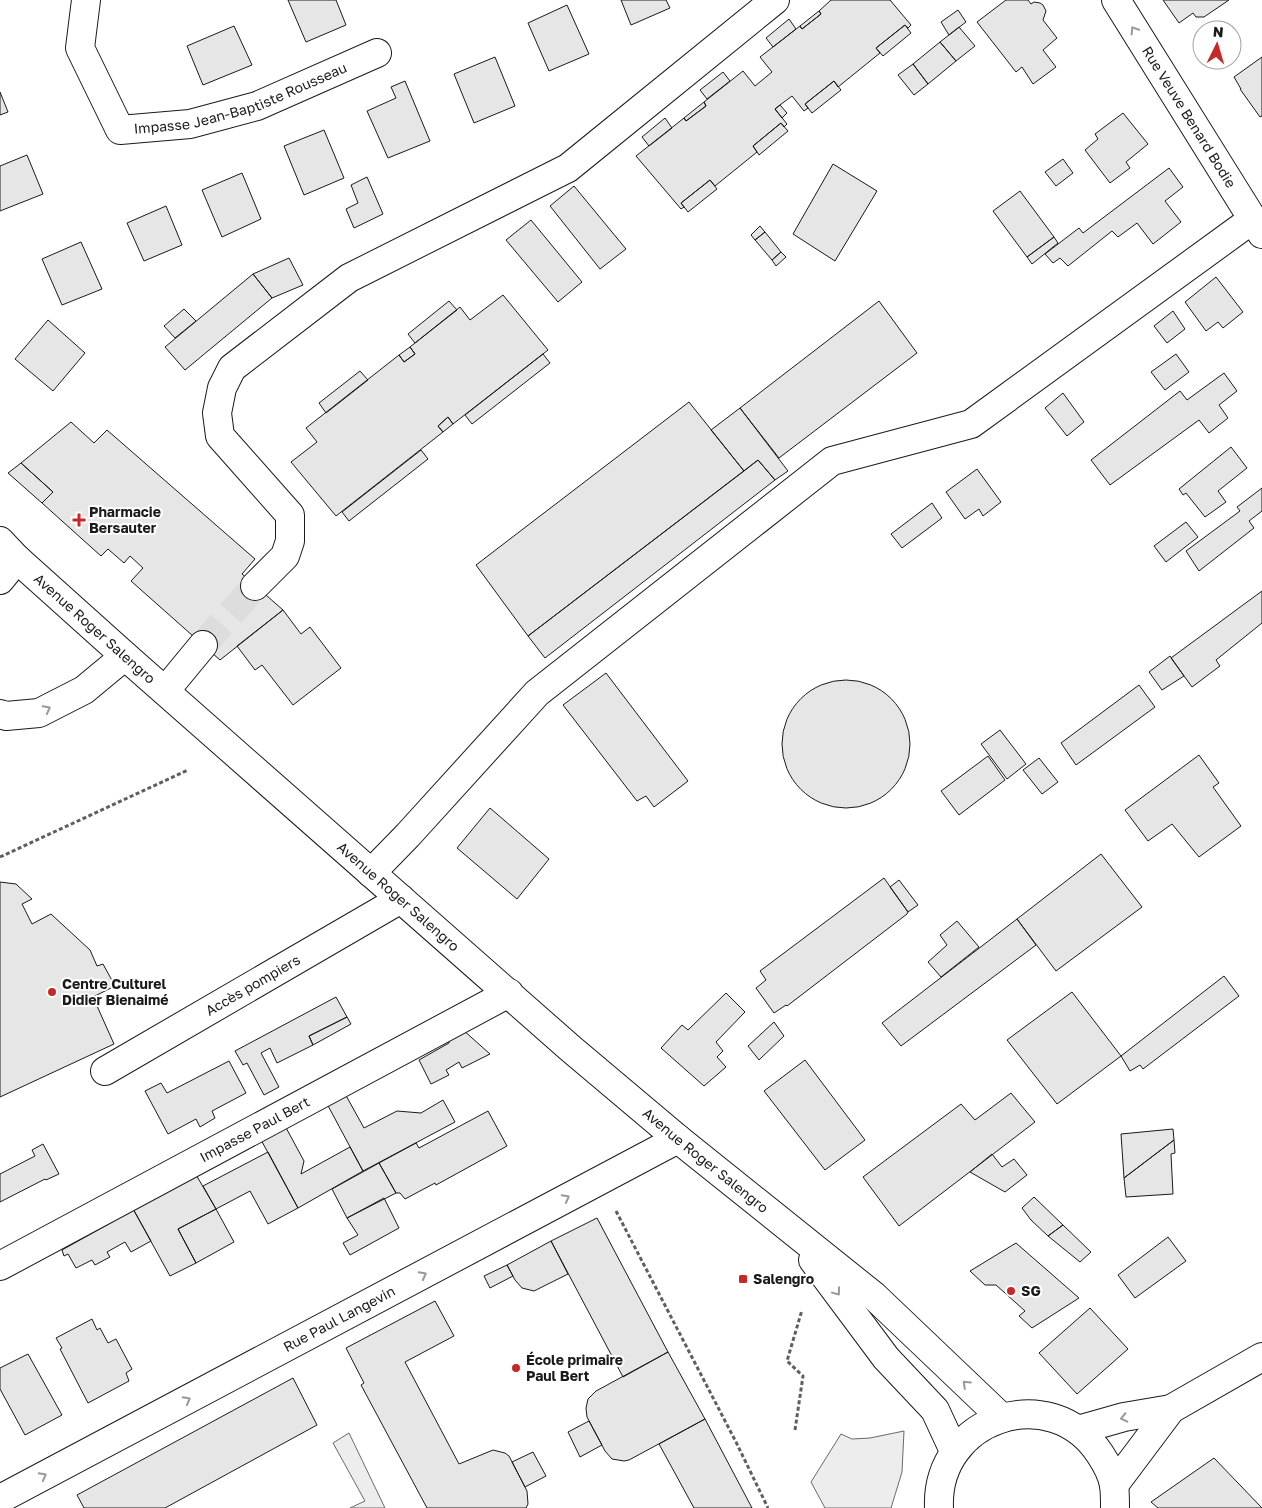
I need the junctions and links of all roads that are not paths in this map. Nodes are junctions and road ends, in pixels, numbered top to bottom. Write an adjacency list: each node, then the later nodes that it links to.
1 (86, 0): 4 (street, Impasse Jean-Baptiste Rousseau)
2 (775, 0): 8 (street)
3 (1116, 0): 5 (street, Rue Veuve Benard Bodie, one-way to 3)
4 (377, 54)
5 (1257, 227): 13 (street)
6 (6, 550): 7 (street); 10 (street, Avenue Roger Salengro)
7 (0, 580)
8 (255, 586)
9 (204, 645): 11 (street)
10 (125, 656): 11 (street, Avenue Roger Salengro); 12 (street, one-way to 10)
11 (165, 691): 13 (street, Avenue Roger Salengro)
12 (2, 716)
13 (371, 873): 14 (street, Avenue Roger Salengro)
14 (401, 899): 15 (street, Avenue Roger Salengro); 16 (street, Accès pompiers)
15 (509, 993): 17 (street, Avenue Roger Salengro); 19 (street, Impasse Paul Bert)
16 (105, 1071)
17 (678, 1139): 18 (street, Avenue Roger Salengro); 26 (street, Rue Paul Langevin, one-way to 17)
18 (786, 1224): 22 (street, Avenue Roger Salengro, one-way to 18); 24 (street, Avenue Roger Salengro, one-way to 24)
19 (0, 1266)
20 (1262, 1356): 21 (street)
21 (1172, 1408): 23 (street, one-way to 23); 25 (street)
22 (1002, 1418): 23 (street); 24 (street)
23 (1078, 1430): 25 (street)
24 (954, 1451): 27 (street)
25 (1114, 1497)
26 (2, 1502)
27 (936, 1503)

